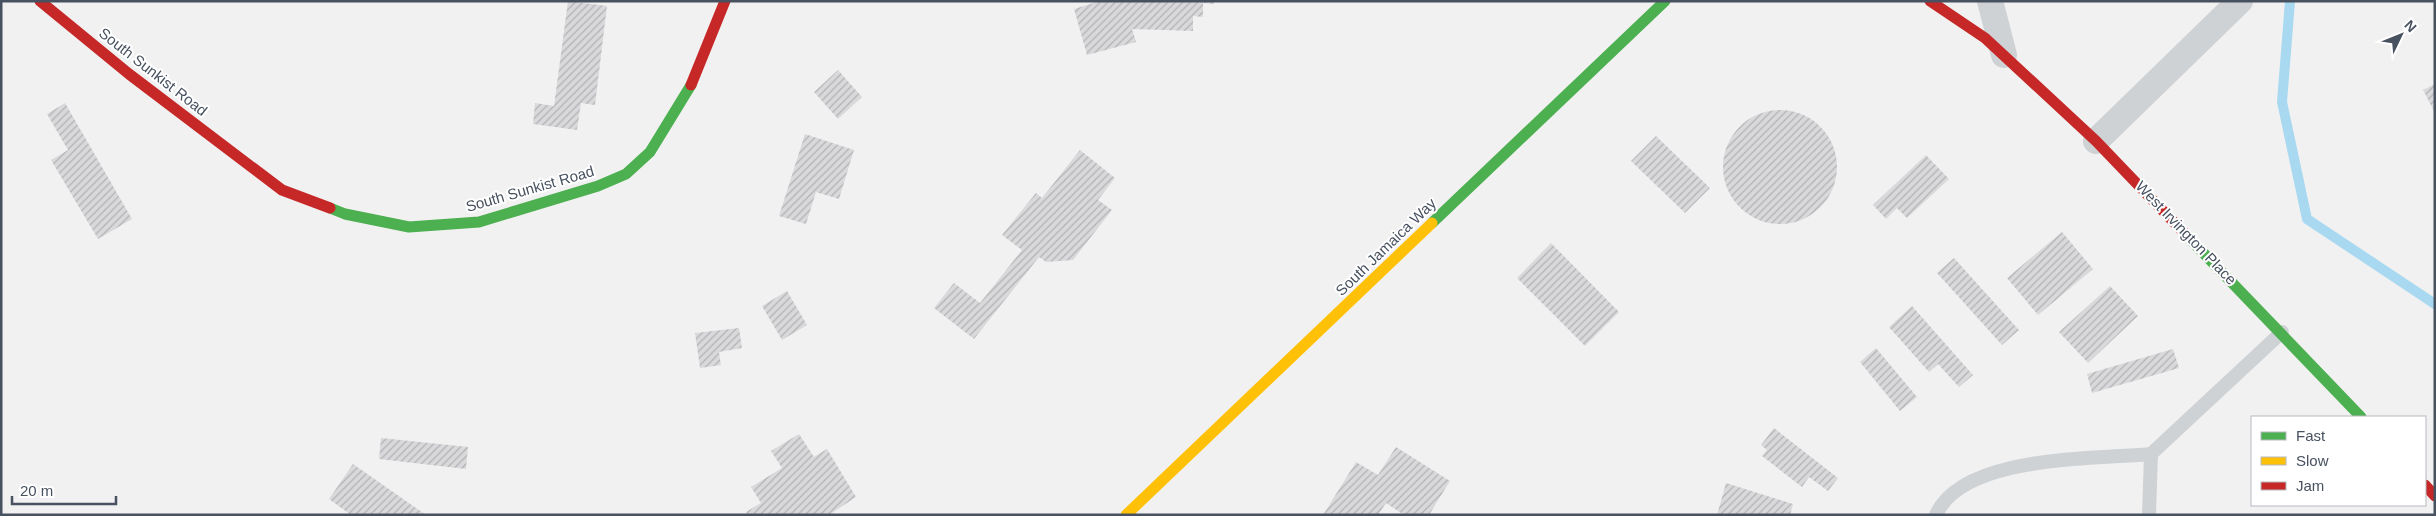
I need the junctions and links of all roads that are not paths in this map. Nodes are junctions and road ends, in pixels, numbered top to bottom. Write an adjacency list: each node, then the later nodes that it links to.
1 (40, 1): 2 (street, South Sunkist Road)
2 (725, 1)
3 (1666, 1): 14 (street, South Jamaica Way)
4 (1930, 1): 7 (street, West Irvington Place)
5 (1990, 1): 7 (street)
6 (2240, 1): 8 (street)
7 (2004, 55): 8 (street, West Irvington Place)
8 (2096, 141): 9 (street, West Irvington Place)
9 (2282, 332): 10 (street, West Irvington Place); 11 (lane)
10 (2360, 416)
11 (2151, 454): 15 (lane); 16 (lane)
12 (2426, 486): 13 (street)
13 (2435, 496)
14 (1126, 515)
15 (1936, 515)
16 (2149, 515)

